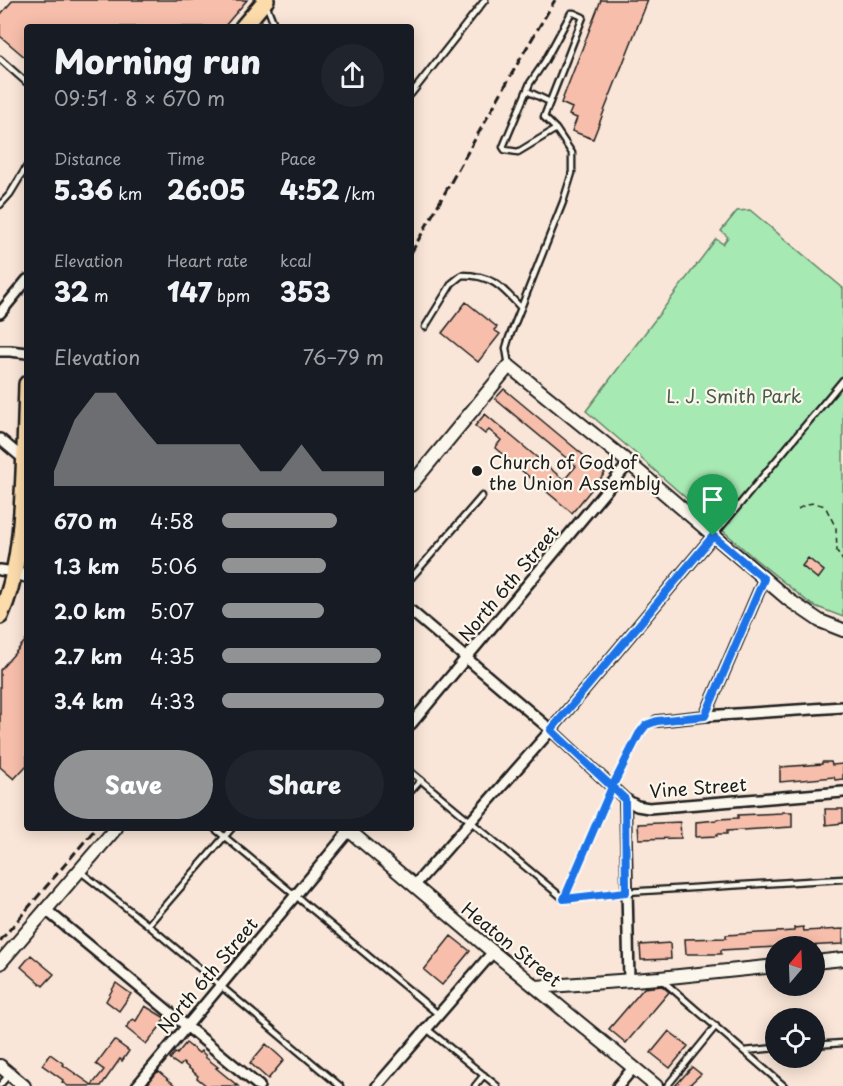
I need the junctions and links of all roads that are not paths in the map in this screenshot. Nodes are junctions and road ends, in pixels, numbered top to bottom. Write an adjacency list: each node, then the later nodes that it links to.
1 (485, 0): 7 (lane)
2 (266, 1): 3 (highway); 4 (lane)
3 (250, 24)
4 (274, 24)
5 (0, 59): 6 (lane)
6 (24, 80)
7 (414, 90)
8 (527, 91): 9 (lane); 9 (lane); 10 (lane)
9 (550, 102): 10 (lane)
10 (556, 129): 15 (lane)
11 (24, 171): 12 (lane)
12 (0, 205)
13 (24, 283): 14 (street)
14 (2, 306)
15 (521, 308): 16 (lane); 19 (lane)
16 (426, 327)
17 (0, 351): 18 (street)
18 (24, 353)
19 (509, 366): 23 (street); 24 (street)
20 (843, 380): 27 (lane)
21 (0, 440): 22 (street)
22 (24, 459)
23 (629, 463): 27 (street); 34 (street, North 6th Street)
24 (414, 481)
25 (24, 488): 28 (highway)
26 (482, 496): 29 (lane)
27 (713, 536): 30 (street); 39 (street)
28 (14, 572): 32 (highway)
29 (414, 575)
30 (764, 579): 33 (street); 36 (street)
31 (414, 614): 34 (street, Vine Street)
32 (0, 616)
33 (843, 630)
34 (467, 658): 37 (street, North 6th Street); 39 (street, Vine Street)
35 (843, 706): 36 (street)
36 (705, 716): 38 (street)
37 (414, 720)
38 (657, 721): 42 (lane)
39 (551, 730): 42 (street, Vine Street); 46 (street)
40 (414, 774): 41 (lane)
41 (421, 780): 43 (lane); 46 (lane)
42 (612, 787): 45 (street, Vine Street); 58 (lane)
43 (414, 788)
44 (843, 792): 45 (street, Vine Street)
45 (625, 799): 56 (street)
46 (471, 821): 55 (street); 58 (lane)
47 (113, 831): 53 (street)
48 (218, 831): 52 (lane)
49 (230, 831): 52 (lane)
50 (346, 831): 57 (street, North 6th Street)
51 (350, 831): 55 (street, Heaton Street)
52 (225, 837): 57 (lane); 60 (lane)
53 (79, 870): 59 (street); 60 (lane)
54 (843, 879): 56 (lane)
55 (414, 886): 61 (street, Heaton Street)
56 (626, 892): 58 (lane); 67 (street)
57 (295, 895): 68 (street, North 6th Street); 70 (lane)
58 (564, 899)
59 (45, 909): 64 (street); 72 (street)
60 (148, 925): 68 (lane)
61 (493, 952): 69 (street, Heaton Street); 70 (street)
62 (843, 959): 63 (street)
63 (825, 961)
64 (0, 963)
65 (765, 967): 66 (street)
66 (660, 978): 67 (street); 71 (lane)
67 (629, 980): 69 (street)
68 (220, 985): 72 (street, North 6th Street); 85 (lane)
69 (536, 987): 78 (street, Heaton Street)
70 (439, 1015): 73 (street)
71 (716, 1026): 77 (lane); 91 (lane)
72 (186, 1027): 83 (street, North 6th Street); 84 (street)
73 (426, 1029): 80 (lane); 86 (street)
74 (843, 1043): 75 (lane)
75 (825, 1044)
76 (765, 1049): 77 (lane)
77 (744, 1051): 92 (lane)
78 (634, 1067): 89 (street); 90 (street, Heaton Street)
79 (5, 1070): 81 (lane); 82 (street)
80 (484, 1075): 87 (lane); 88 (lane)
81 (0, 1085)
82 (22, 1086)
83 (137, 1086)
84 (259, 1086)
85 (340, 1086)
86 (377, 1086)
87 (475, 1086)
88 (497, 1086)
89 (618, 1086)
90 (656, 1086)
91 (667, 1086)
92 (784, 1086)

